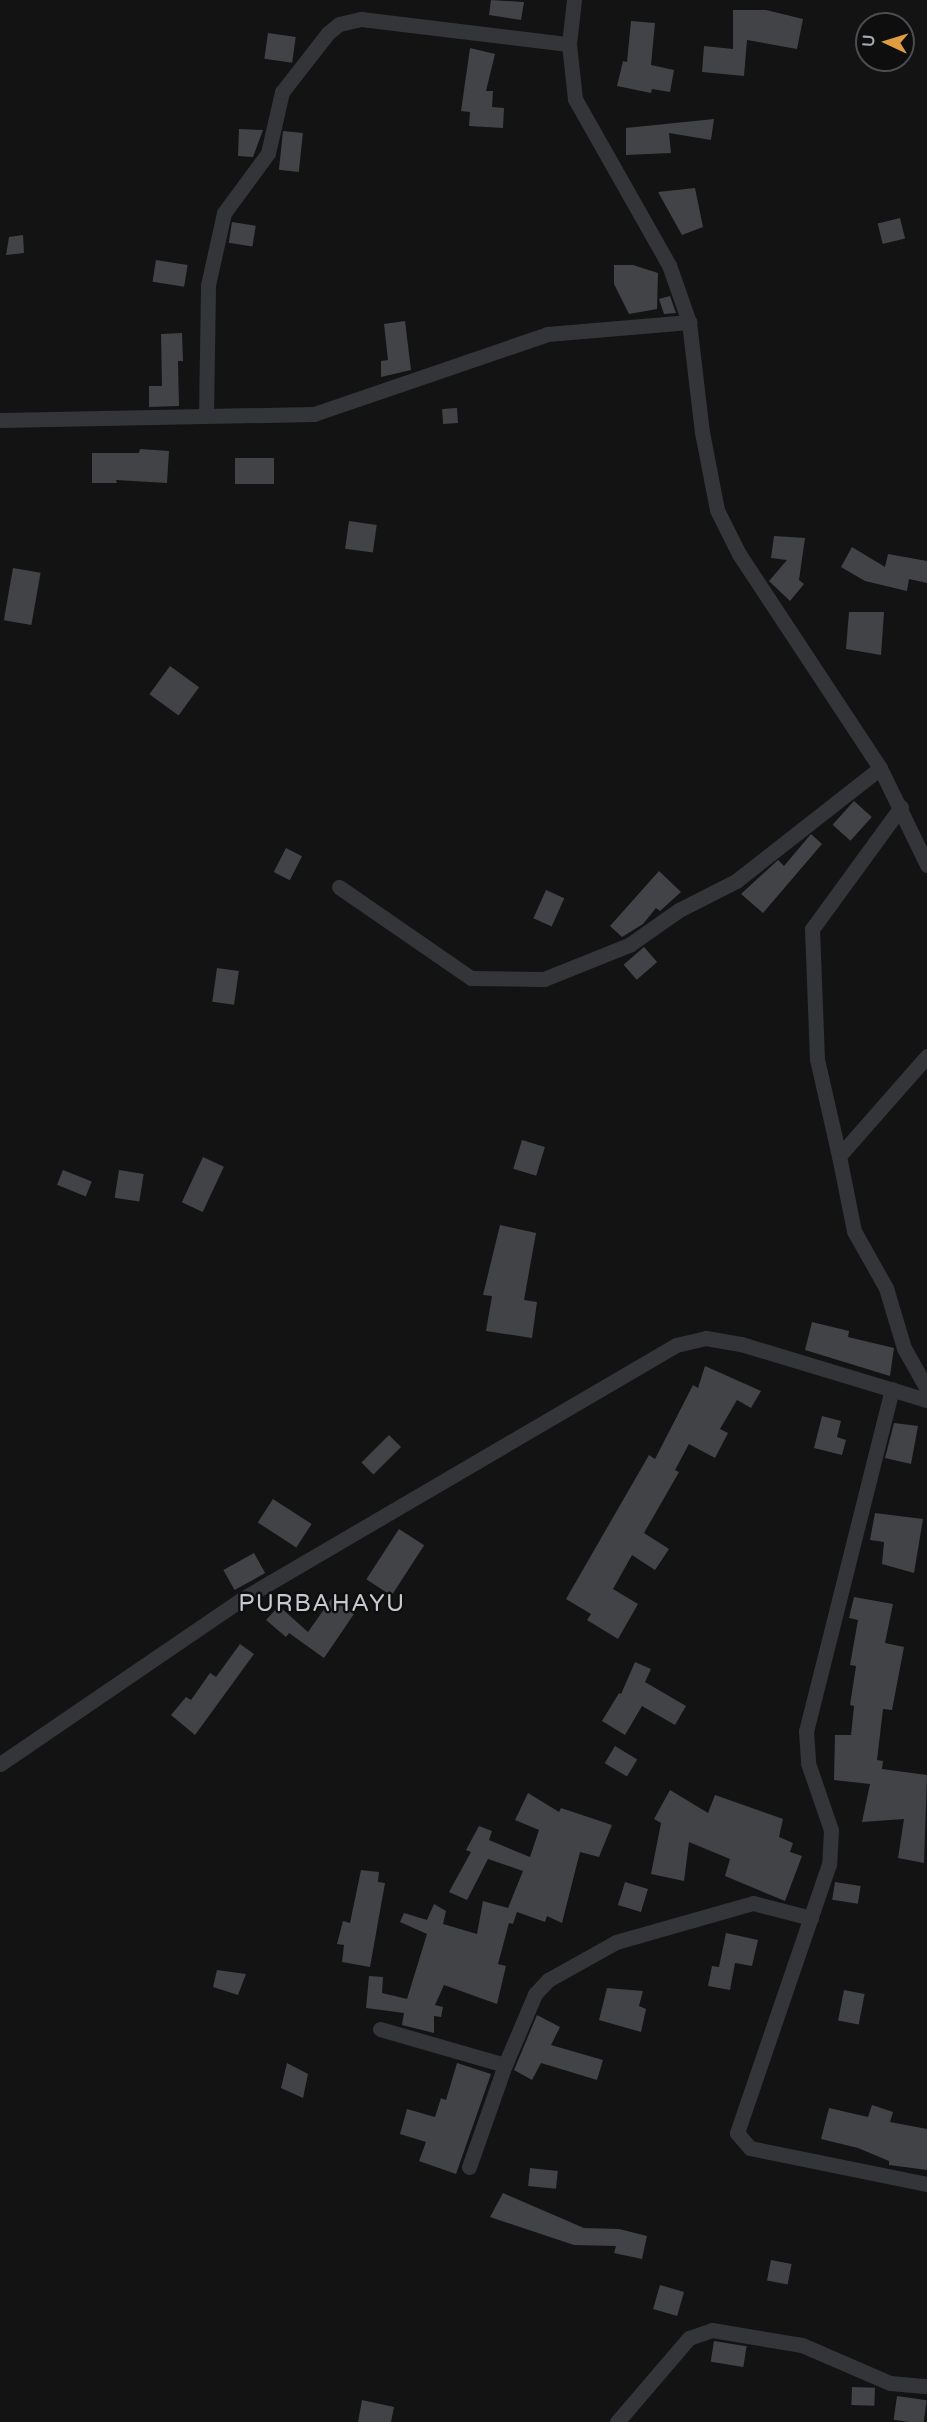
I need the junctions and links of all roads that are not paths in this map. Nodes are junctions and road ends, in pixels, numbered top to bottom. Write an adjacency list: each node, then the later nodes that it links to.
1 (573, 0): 2 (street)
2 (569, 44): 3 (street); 4 (street)
3 (690, 322): 4 (street); 6 (street)
4 (206, 415): 5 (street)
5 (0, 420)
6 (880, 768): 7 (street); 9 (street)
7 (901, 807): 8 (street); 11 (street)
8 (927, 866)
9 (339, 887)
10 (927, 1056): 11 (street)
11 (839, 1156): 13 (street)
12 (892, 1389): 14 (street); 15 (street); 16 (street)
13 (927, 1389)
14 (927, 1400)
15 (0, 1764)
16 (811, 1918): 18 (street); 20 (street)
17 (381, 2029): 18 (street)
18 (505, 2066): 19 (street)
19 (469, 2168)
20 (927, 2184)
21 (927, 2386): 22 (street)
22 (617, 2422)

